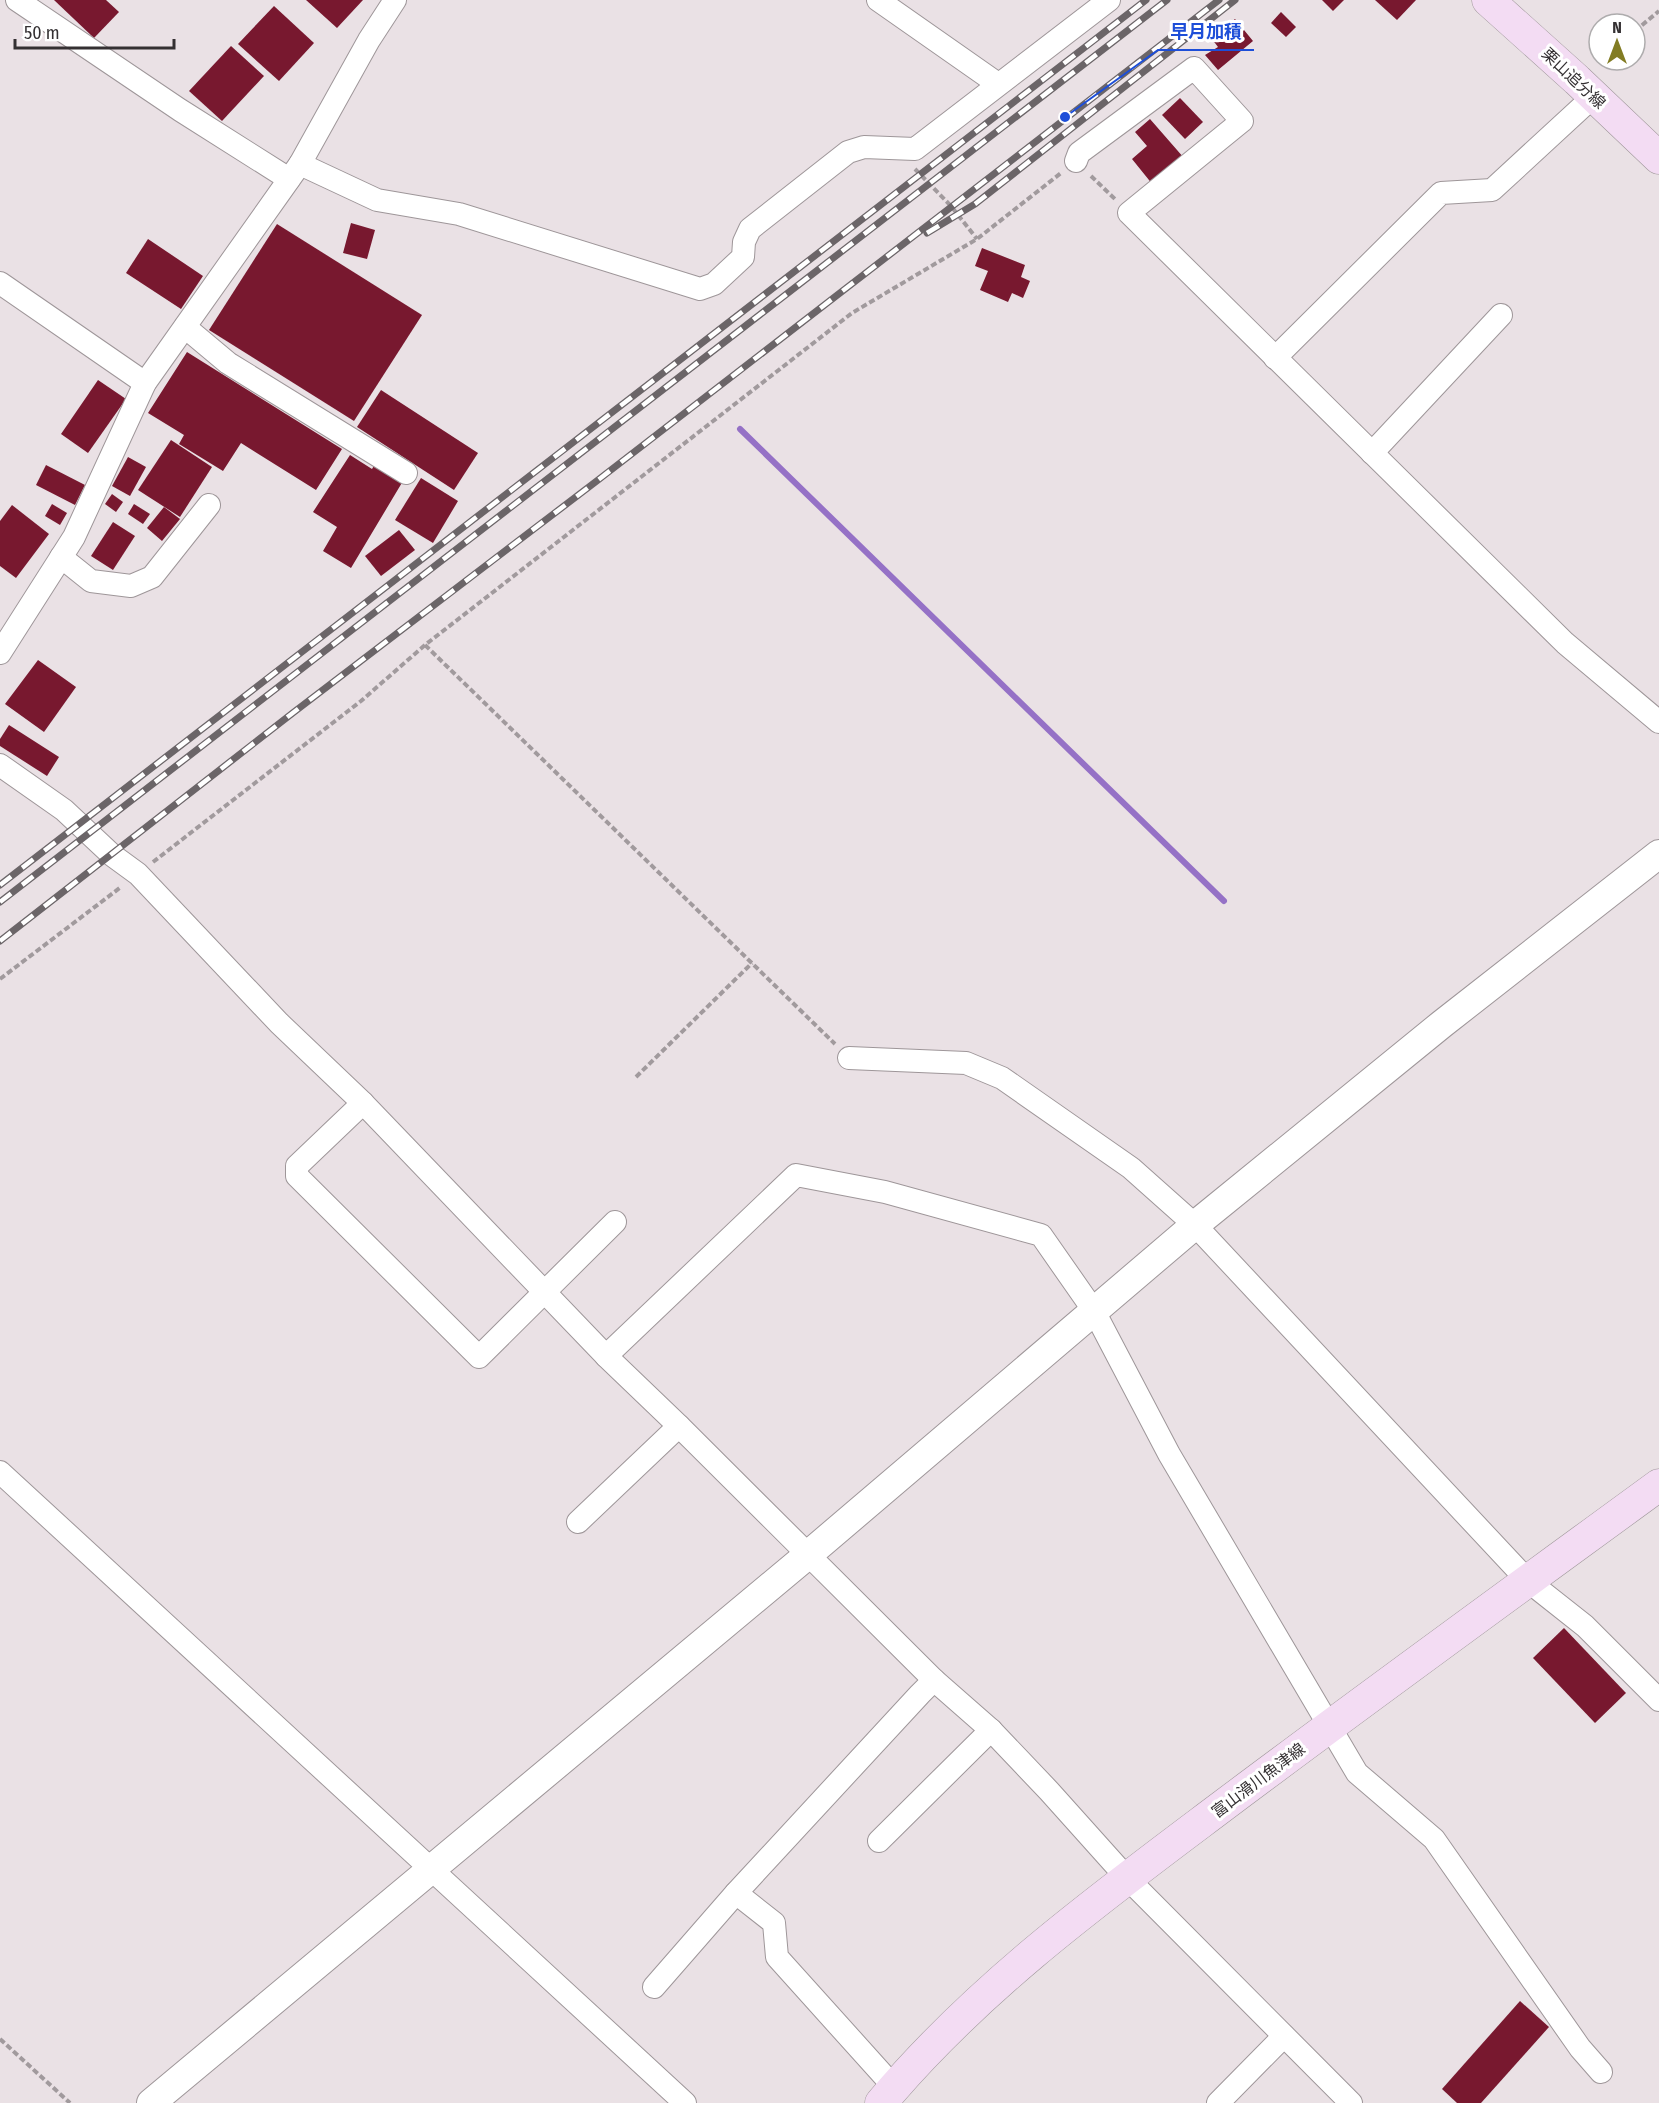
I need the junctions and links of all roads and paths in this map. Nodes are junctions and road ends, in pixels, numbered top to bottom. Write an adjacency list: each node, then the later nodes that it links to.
1 (16, 0): 13 (street)
2 (395, 0): 13 (street)
3 (878, 0): 8 (street)
4 (1109, 0): 8 (street)
5 (1488, 0): 9 (main road, 栗山追分線)
6 (1659, 11): 7 (path)
7 (1647, 21)
8 (998, 84): 13 (street)
9 (1594, 96): 10 (main road, 栗山追分線); 19 (street)
10 (1659, 158)
11 (1076, 161): 14 (path); 14 (street); 15 (path)
12 (912, 166): 15 (path)
13 (295, 171): 18 (street)
14 (1129, 213): 19 (street)
15 (976, 239): 25 (path)
16 (0, 284): 20 (street)
17 (1501, 315): 21 (street)
18 (184, 327): 20 (street); 22 (street)
19 (1275, 358): 21 (street)
20 (145, 383): 24 (street)
21 (1372, 453): 27 (street)
22 (406, 473)
23 (208, 505): 24 (street)
24 (61, 557): 26 (street)
25 (425, 645): 30 (path); 31 (path)
26 (0, 653)
27 (1659, 722)
28 (0, 765): 30 (street)
29 (1659, 855): 37 (street)
30 (138, 874): 32 (path); 35 (street)
31 (752, 963): 33 (path); 34 (path)
32 (0, 979)
33 (849, 1058): 37 (street)
34 (636, 1077)
35 (363, 1103): 38 (street); 38 (street)
36 (615, 1222): 38 (street)
37 (1195, 1225): 39 (street); 46 (street)
38 (545, 1293): 40 (street)
39 (1094, 1311): 40 (street); 45 (street); 49 (street)
40 (606, 1356): 41 (street)
41 (679, 1426): 44 (street); 45 (street)
42 (0, 1472): 52 (street)
43 (1659, 1485): 46 (main road, 富山滑川魚津線)
44 (578, 1522)
45 (809, 1554): 47 (street); 52 (street)
46 (1528, 1581): 48 (street); 49 (main road, 富山滑川魚津線)
47 (934, 1680): 50 (street); 54 (street)
48 (1659, 1700)
49 (1330, 1726): 53 (main road, 富山滑川魚津線); 58 (street)
50 (991, 1730): 51 (street); 53 (street)
51 (879, 1840)
52 (431, 1869): 61 (street); 62 (street)
53 (1126, 1878): 56 (street); 59 (main road, 富山滑川魚津線)
54 (736, 1893): 55 (street); 59 (street)
55 (654, 1987)
56 (1284, 2036): 63 (street); 64 (street)
57 (0, 2039): 60 (path)
58 (1601, 2072)
59 (888, 2095)
60 (70, 2103)
61 (151, 2103)
62 (685, 2103)
63 (1218, 2103)
64 (1351, 2103)

